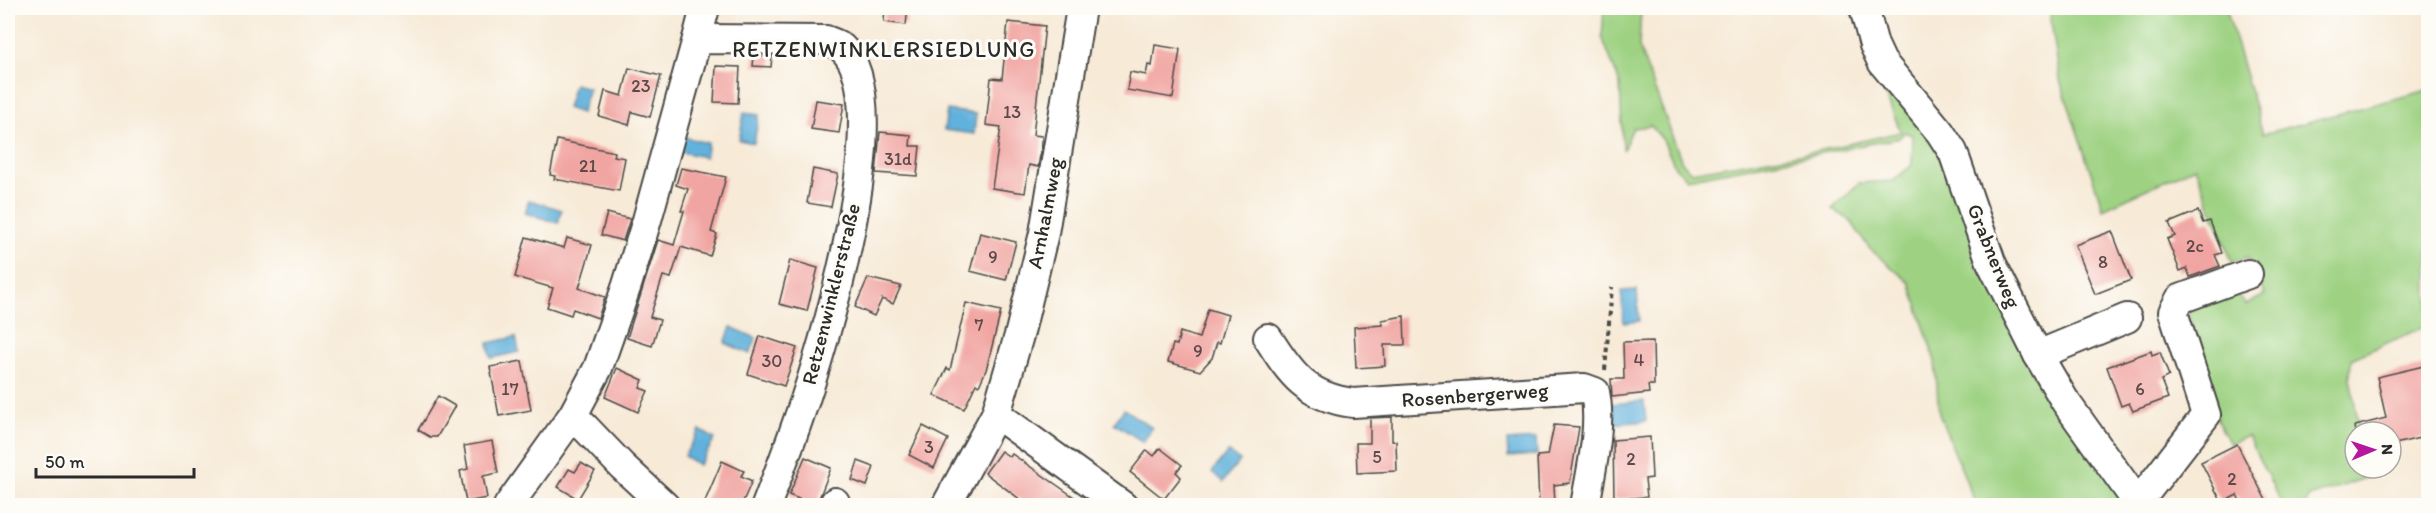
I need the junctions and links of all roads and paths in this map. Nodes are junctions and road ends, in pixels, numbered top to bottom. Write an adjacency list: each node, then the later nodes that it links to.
1 (705, 8): 4 (street)
2 (1081, 8): 11 (street, Arnhalmweg)
3 (1864, 8): 9 (street, Grabnerweg)
4 (697, 39): 12 (street); 16 (street, Retzenwinklerstraße)
5 (2248, 274): 13 (street, Grabnerweg)
6 (1612, 287): 10 (path)
7 (2127, 318): 9 (street)
8 (1268, 338): 10 (street, Rosenbergerweg)
9 (2038, 355): 13 (street, Grabnerweg)
10 (1595, 392): 19 (street)
11 (996, 414): 17 (street, Arnhalmweg); 18 (street)
12 (573, 415): 14 (street); 15 (street)
13 (2139, 503)
14 (508, 506)
15 (665, 506)
16 (766, 506)
17 (946, 506)
18 (1123, 506)
19 (1585, 506)

